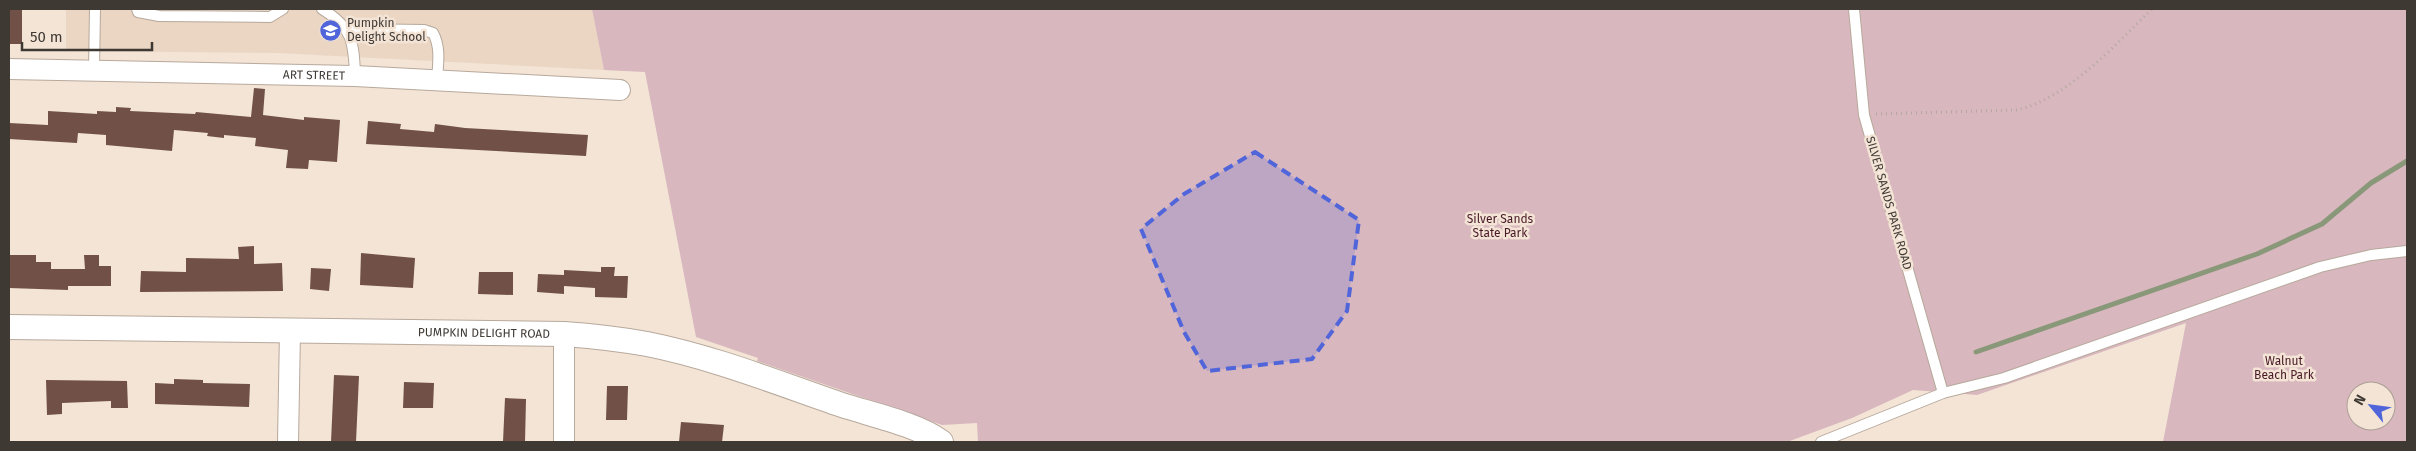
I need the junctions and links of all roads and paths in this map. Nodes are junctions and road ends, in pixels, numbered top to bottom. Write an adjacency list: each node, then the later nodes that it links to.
1 (95, 9): 9 (lane)
2 (136, 9): 3 (lane)
3 (284, 9)
4 (322, 9): 7 (lane)
5 (1854, 9): 13 (lane, SILVER SANDS PARK ROAD)
6 (2152, 9): 13 (path)
7 (348, 29): 10 (lane); 11 (lane)
8 (9, 69): 9 (street, ART STREET)
9 (94, 70): 10 (street, ART STREET)
10 (355, 76): 11 (street, ART STREET)
11 (437, 80): 12 (street, ART STREET)
12 (620, 90)
13 (1864, 115): 18 (lane, SILVER SANDS PARK ROAD)
14 (2407, 251): 18 (lane)
15 (9, 326): 16 (street, PUMPKIN DELIGHT ROAD)
16 (290, 331): 17 (street, PUMPKIN DELIGHT ROAD); 19 (street)
17 (564, 334): 20 (street); 21 (street, PUMPKIN DELIGHT ROAD)
18 (1943, 393): 22 (lane)
19 (288, 442)
20 (564, 442)
21 (941, 442)
22 (1822, 442)

